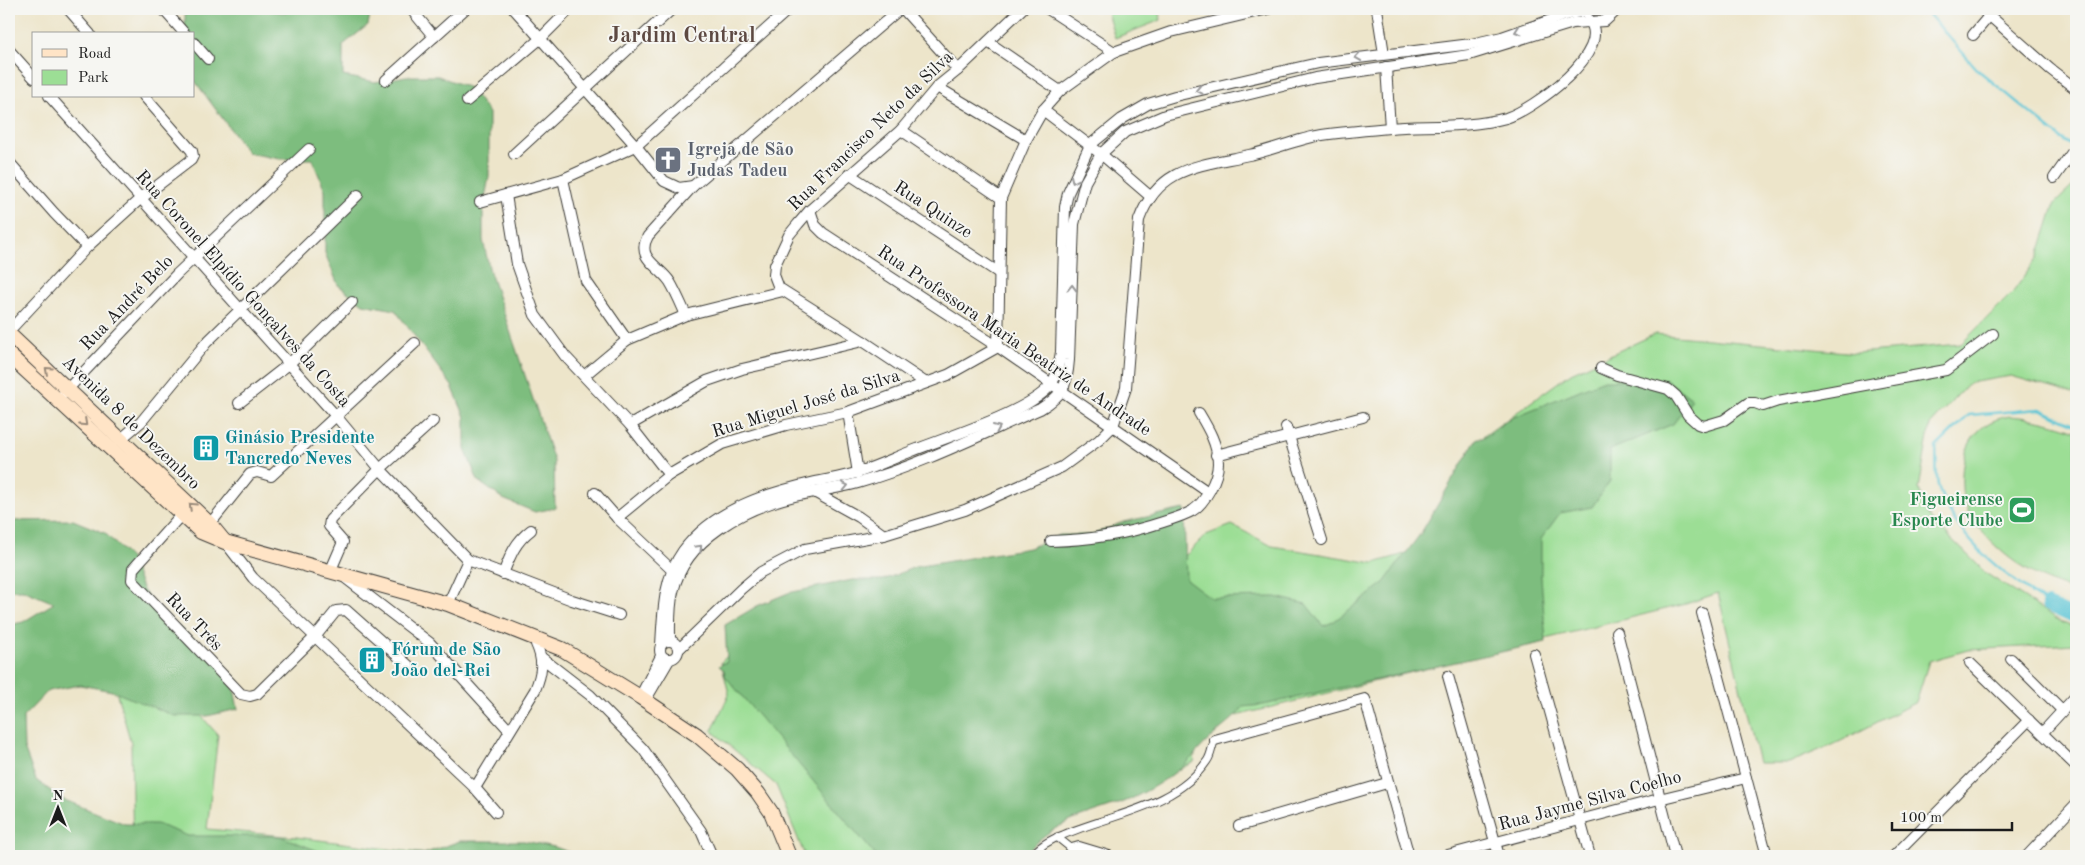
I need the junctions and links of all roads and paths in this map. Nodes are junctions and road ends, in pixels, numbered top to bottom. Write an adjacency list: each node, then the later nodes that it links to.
1 (68, 9): 20 (street)
2 (163, 9): 21 (street)
3 (411, 9): 23 (street)
4 (466, 9): 23 (street)
5 (514, 9): 24 (street)
6 (570, 9): 24 (street)
7 (672, 9): 37 (street)
8 (789, 9): 46 (street)
9 (902, 9): 32 (street); 56 (street)
10 (1022, 9): 25 (street, Rua Francisco Neto da Silva)
11 (1048, 9): 28 (street)
12 (1268, 9): 17 (street)
13 (1377, 9): 29 (street)
14 (1598, 9): 16 (street)
15 (1618, 9): 19 (street)
16 (1577, 10): 19 (street); 29 (street, one-way to 29)
17 (1244, 12): 28 (street)
18 (1986, 12): 22 (street); 36 (street)
19 (1591, 22): 31 (street); 43 (street)
20 (88, 32)
21 (183, 32)
22 (1973, 35)
23 (434, 37): 34 (street)
24 (540, 38): 37 (street); 41 (street)
25 (988, 42): 32 (street, Rua Francisco Neto da Silva); 38 (street)
26 (195, 44): 30 (street)
27 (9, 50): 33 (street)
28 (1114, 52): 38 (street)
29 (1384, 54): 47 (street, one-way to 47)
30 (208, 59)
31 (1386, 67): 43 (street); 51 (street)
32 (958, 70): 35 (street, Rua Francisco Neto da Silva)
33 (32, 76)
34 (386, 80)
35 (937, 87): 44 (street, Rua Francisco Neto da Silva); 45 (street)
36 (2076, 89)
37 (585, 90): 46 (street); 50 (street)
38 (1060, 91): 42 (street)
39 (51, 98): 61 (street, Rua Coronel Elpídio Gonçalves da Costa)
40 (146, 98): 61 (street)
41 (467, 101)
42 (1043, 110): 45 (street); 47 (street)
43 (1390, 128): 59 (street)
44 (901, 130): 53 (street, Rua Francisco Neto da Silva); 60 (street)
45 (1026, 140): 60 (street)
46 (636, 146): 55 (street); 56 (street)
47 (1090, 146): 51 (street); 82 (street, one-way to 82)
48 (2076, 147): 54 (street)
49 (310, 149): 65 (street, Rua André Belo)
50 (514, 154)
51 (1100, 154): 59 (street); 84 (street, one-way to 51)
52 (9, 162): 64 (street)
53 (849, 174): 63 (street, Rua Francisco Neto da Silva); 66 (street, Rua Quinze)
54 (2054, 178)
55 (563, 179): 58 (street); 73 (street)
56 (693, 186): 70 (street)
57 (358, 195): 69 (street)
58 (506, 195): 62 (street); 80 (street)
59 (1150, 197): 93 (street)
60 (1001, 198): 66 (street)
61 (140, 199): 64 (street); 65 (street, Rua Coronel Elpídio Gonçalves da Costa)
62 (480, 202)
63 (810, 210): 67 (street, Rua Francisco Neto da Silva); 76 (street, Rua Professora Maria Beatriz de Andrade)
64 (88, 247): 71 (street)
65 (194, 258): 69 (street, Rua Coronel Elpídio Gonçalves da Costa); 83 (street, Rua André Belo)
66 (999, 273): 76 (street)
67 (783, 291): 70 (street); 74 (street)
68 (352, 302): 78 (street)
69 (240, 310): 78 (street, Rua Coronel Elpídio Gonçalves da Costa); 95 (street)
70 (686, 315): 73 (street)
71 (9, 332): 83 (main road, Avenida 8 de Dezembro, one-way to 71)
72 (1993, 334): 79 (street)
73 (627, 340): 80 (street)
74 (863, 341): 81 (street); 92 (street)
75 (415, 343): 89 (street)
76 (998, 347): 81 (street, Rua Miguel José da Silva); 82 (street, Rua Professora Maria Beatriz de Andrade)
77 (9, 355): 85 (main road, Avenida 8 de Dezembro)
78 (289, 364): 86 (street); 89 (street, Rua Coronel Elpídio Gonçalves da Costa)
79 (1601, 368)
80 (584, 375): 92 (street)
81 (926, 383): 87 (street, Rua Miguel José da Silva)
82 (1051, 385): 84 (street, Rua Professora Maria Beatriz de Andrade); 98 (street)
83 (69, 388): 85 (street, Rua André Belo); 95 (main road, Avenida 8 de Dezembro)
84 (1062, 392): 93 (street, Rua Professora Maria Beatriz de Andrade); 100 (street, one-way to 84)
85 (58, 398): 103 (main road, Avenida 8 de Dezembro, one-way to 103)
86 (239, 403)
87 (848, 412): 98 (street); 99 (street, Rua Miguel José da Silva)
88 (1199, 413): 96 (street)
89 (336, 416): 97 (street, Rua Coronel Elpídio Gonçalves da Costa); 105 (street)
90 (1363, 417): 94 (street)
91 (433, 421): 97 (street)
92 (630, 425): 99 (street)
93 (1113, 426): 101 (street, Rua Professora Maria Beatriz de Andrade); 107 (street)
94 (1288, 432): 96 (street); 108 (street)
95 (121, 439): 105 (main road, Avenida 8 de Dezembro, one-way to 95)
96 (1216, 455): 101 (street)
97 (380, 470): 111 (street, Rua Coronel Elpídio Gonçalves da Costa); 113 (street)
98 (858, 473): 112 (street)
99 (668, 475): 104 (street, Rua Miguel José da Silva)
100 (814, 492): 107 (street); 121 (street, one-way to 100)
101 (1208, 492): 110 (street)
102 (595, 493): 104 (street)
103 (181, 515): 109 (main road, Avenida 8 de Dezembro); 119 (street, Rua Três)
104 (617, 518): 112 (street)
105 (210, 524): 109 (main road, Avenida 8 de Dezembro)
106 (531, 530): 114 (street)
107 (884, 536): 121 (street)
108 (1322, 540)
109 (225, 542): 113 (main road); 119 (street, Avenida 8 de Dezembro)
110 (1051, 542)
111 (468, 560): 114 (street, Rua Coronel Elpídio Gonçalves da Costa); 115 (street)
112 (672, 570): 121 (street)
113 (336, 573): 115 (main road); 132 (street)
114 (503, 574): 117 (street, Rua Coronel Elpídio Gonçalves da Costa)
115 (448, 604): 120 (main road)
116 (1702, 613): 136 (street)
117 (619, 615)
118 (1617, 632): 139 (street)
119 (315, 637): 126 (street); 138 (street, Avenida 8 de Dezembro)
120 (547, 642): 123 (street); 129 (main road)
121 (665, 650): 129 (street)
122 (1534, 654): 142 (street)
123 (542, 658): 132 (street); 148 (street)
124 (2011, 659): 130 (street)
125 (1970, 664): 131 (street)
126 (410, 666)
127 (1448, 676): 146 (street)
128 (2076, 696): 130 (street)
129 (643, 699): 144 (main road)
130 (2062, 710): 133 (street)
131 (2029, 720): 133 (street); 159 (street)
132 (509, 730): 138 (street)
133 (2043, 732): 135 (street)
134 (1215, 740): 137 (street); 145 (street)
135 (2076, 766)
136 (1746, 778): 139 (street, Rua Jayme Silva Coelho); 158 (street)
137 (1387, 783): 143 (street); 153 (street)
138 (475, 788): 141 (street, Avenida 8 de Dezembro)
139 (1659, 799): 142 (street, Rua Jayme Silva Coelho); 157 (street)
140 (2076, 804): 160 (street)
141 (496, 812)
142 (1581, 819): 146 (street, Rua Jayme Silva Coelho); 156 (street)
143 (1239, 826)
144 (780, 834): 149 (main road); 150 (main road)
145 (1057, 838): 147 (street); 151 (street)
146 (1496, 843): 154 (street, Rua Jayme Silva Coelho); 155 (street)
147 (1074, 851): 152 (street)
148 (712, 856)
149 (779, 856)
150 (789, 856)
151 (1032, 856)
152 (1109, 856)
153 (1409, 856)
154 (1444, 856)
155 (1499, 856)
156 (1590, 856)
157 (1676, 856)
158 (1767, 856)
159 (1894, 856)
160 (2027, 856)

